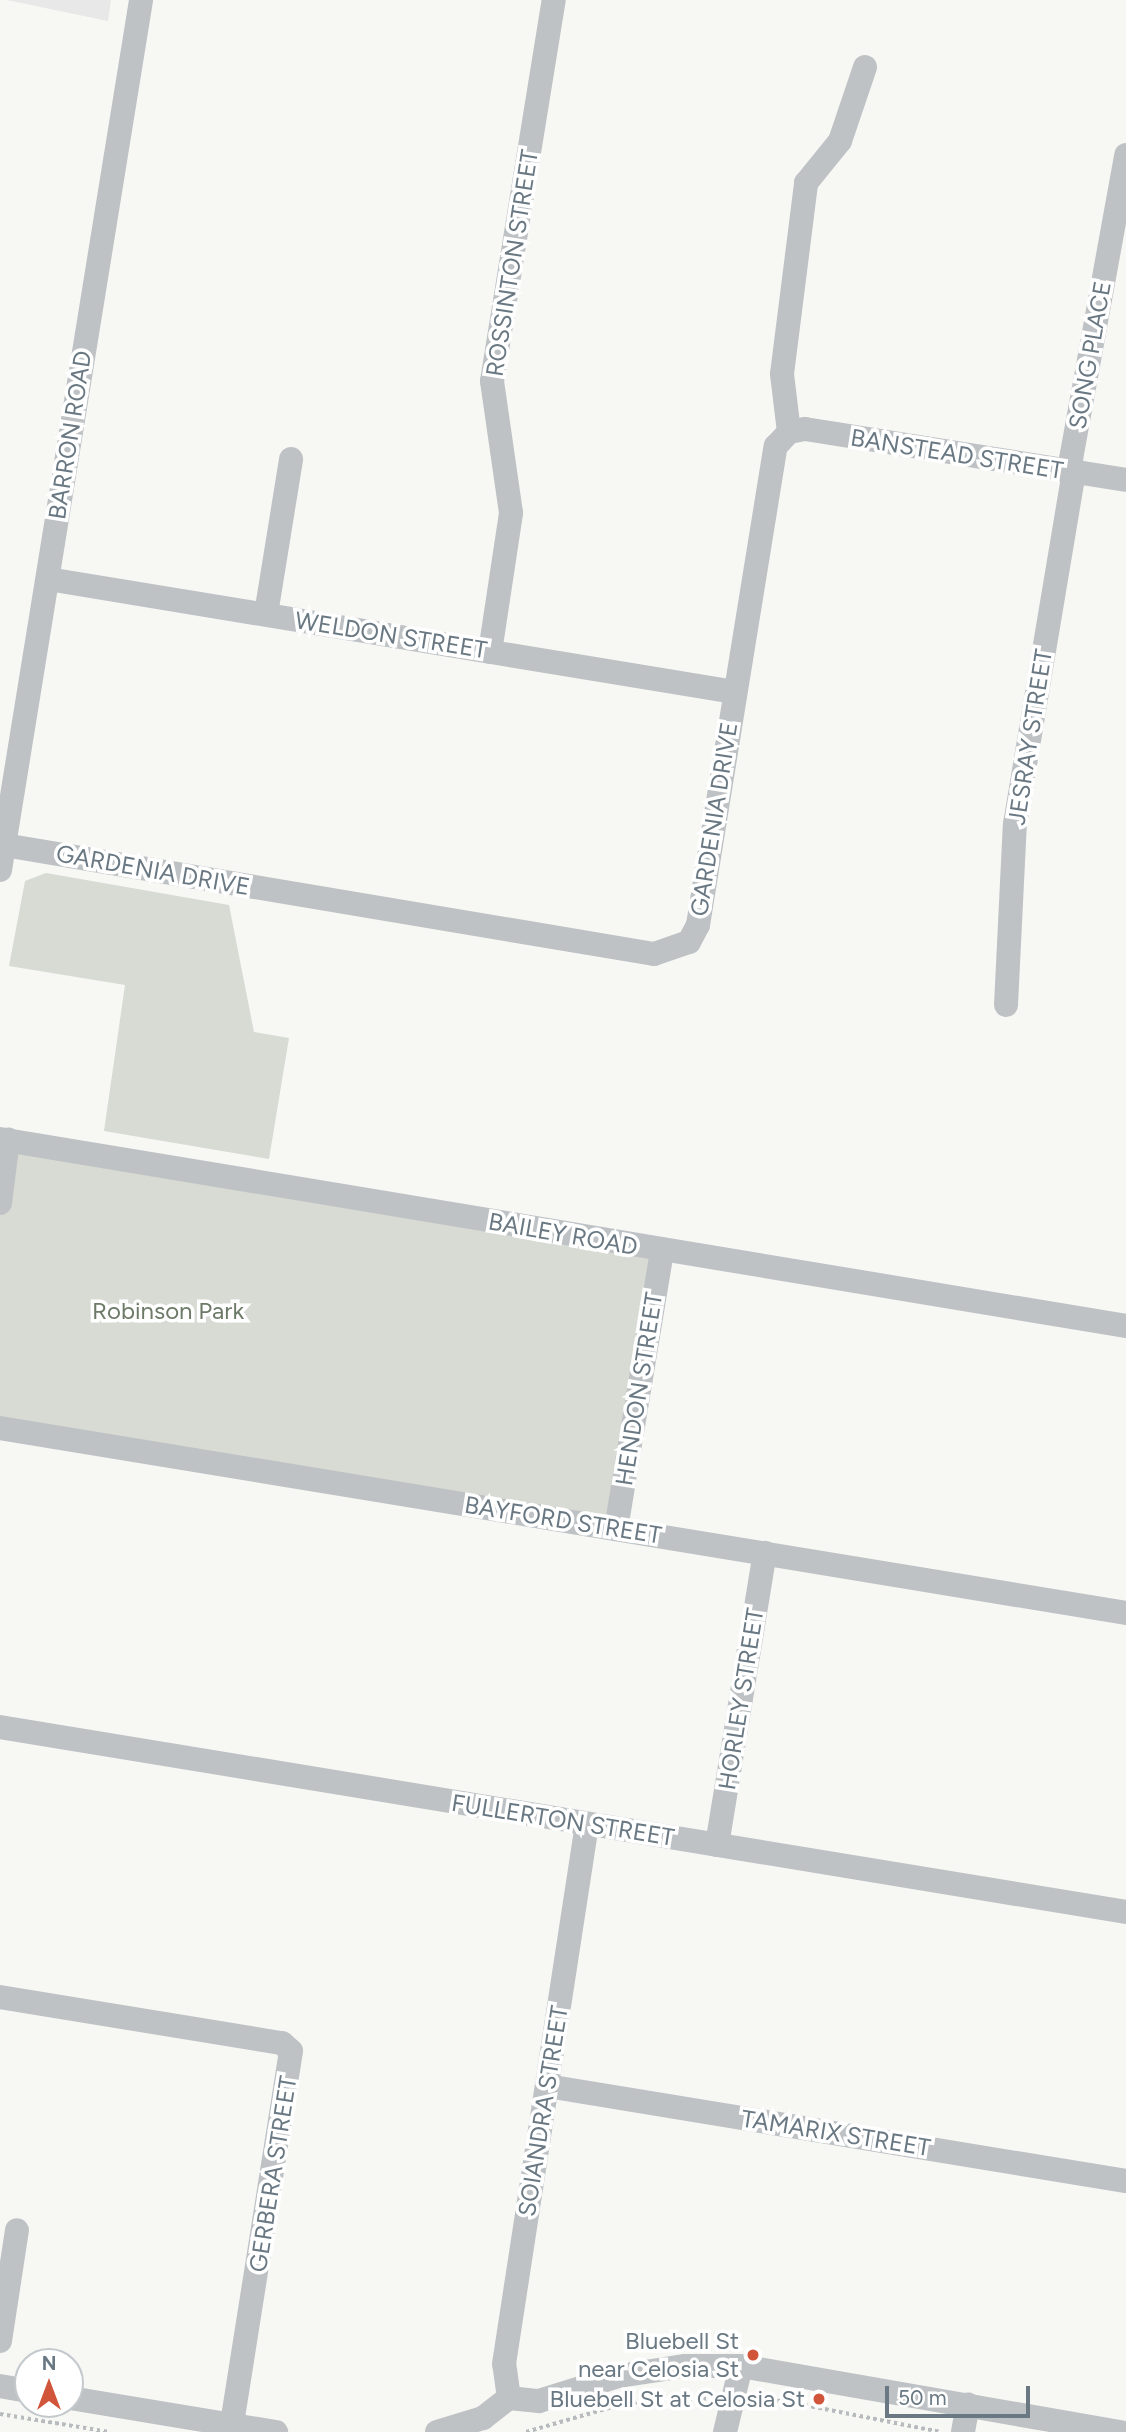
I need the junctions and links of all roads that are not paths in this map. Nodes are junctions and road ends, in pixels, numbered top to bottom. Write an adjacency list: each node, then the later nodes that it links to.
1 (141, 0): 9 (street, BARRON ROAD)
2 (554, 0): 11 (street, ROSSINTON STREET)
3 (865, 67): 5 (street)
4 (1126, 155): 7 (street, SONG PLACE)
5 (789, 432): 7 (street, BANSTEAD STREET); 12 (street, GARDENIA DRIVE)
6 (291, 459): 10 (street)
7 (1072, 472): 8 (street, BANSTEAD STREET); 15 (street, JESRAY STREET)
8 (1126, 480)
9 (48, 579): 10 (street, WELDON STREET); 13 (street, BARRON ROAD)
10 (266, 614): 11 (street, WELDON STREET)
11 (490, 652): 12 (street, WELDON STREET)
12 (734, 692): 13 (street, GARDENIA DRIVE)
13 (4, 845): 14 (street, BARRON ROAD)
14 (0, 870)
15 (1006, 1005)
16 (4, 1140): 17 (street); 18 (street, BAILEY ROAD)
17 (0, 1203)
18 (662, 1250): 19 (street, BAILEY ROAD); 21 (street, HENDON STREET)
19 (1126, 1326)
20 (0, 1427): 21 (street, BAYFORD STREET)
21 (616, 1528): 22 (street, BAYFORD STREET)
22 (765, 1553): 23 (street, BAYFORD STREET); 26 (street, HORLEY STREET)
23 (1126, 1613)
24 (0, 1727): 25 (street, FULLERTON STREET)
25 (587, 1824): 26 (street, FULLERTON STREET); 29 (street, SOIANDRA STREET)
26 (717, 1845): 27 (street, FULLERTON STREET)
27 (1126, 1912)
28 (0, 1997): 37 (street, GERBERA STREET)
29 (547, 2086): 30 (street, TAMARIX STREET); 34 (street, SOIANDRA STREET)
30 (1126, 2181)
31 (17, 2230): 32 (street)
32 (0, 2341)
33 (741, 2366): 34 (street); 36 (street); 40 (street)
34 (509, 2398): 39 (street)
35 (84, 2400): 37 (street)
36 (968, 2404): 41 (street); 42 (street)
37 (232, 2425): 38 (street)
38 (276, 2432)
39 (437, 2432)
40 (725, 2432)
41 (963, 2432)
42 (1121, 2432)

